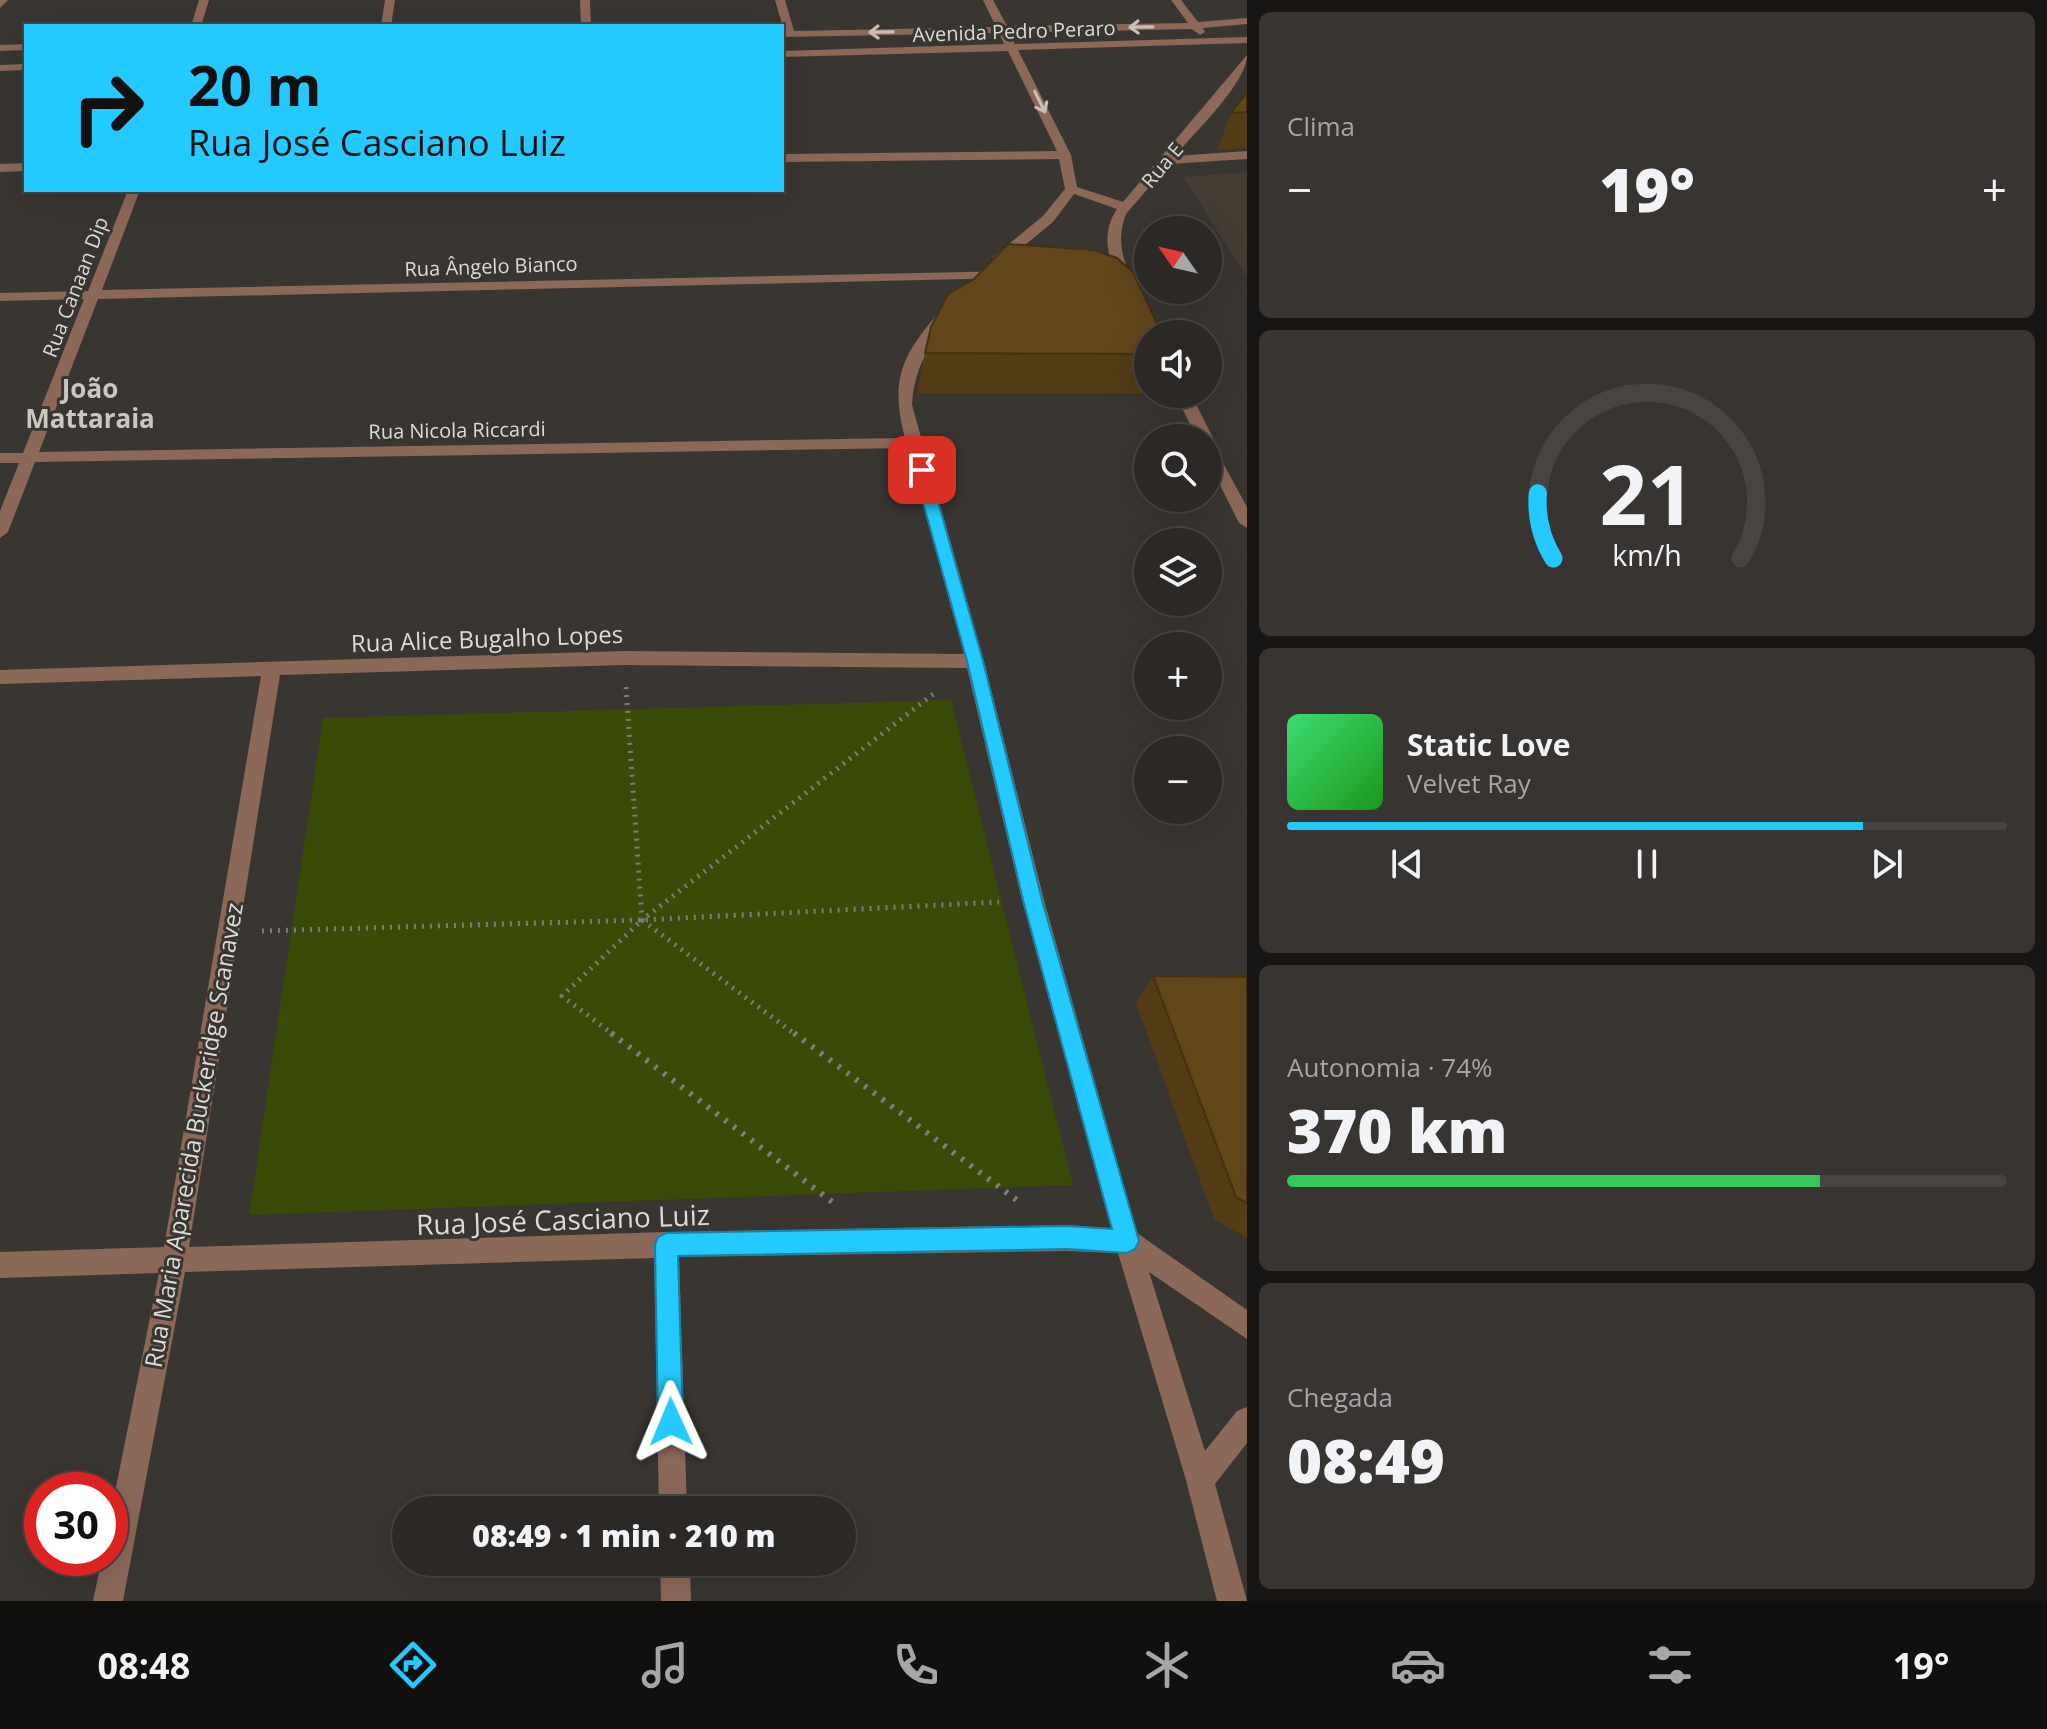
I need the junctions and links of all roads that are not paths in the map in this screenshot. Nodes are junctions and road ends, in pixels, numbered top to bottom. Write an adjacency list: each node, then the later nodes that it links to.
1 (3, 0): 8 (street)
2 (204, 0): 10 (street)
3 (390, 0): 11 (street)
4 (585, 0): 12 (street)
5 (780, 0): 15 (street)
6 (988, 0): 14 (street)
7 (1176, 0): 13 (street)
8 (0, 5)
9 (1247, 21): 13 (street, Avenida Pedro Peraro)
10 (197, 24)
11 (386, 24)
12 (586, 24)
13 (1195, 26): 14 (street, Avenida Pedro Peraro, one-way to 14); 17 (street)
14 (1003, 29): 15 (street, Avenida Pedro Peraro, one-way to 15); 20 (street)
15 (786, 34)
16 (1247, 40): 17 (street, Avenida Pedro Peraro)
17 (1207, 43): 20 (street, Avenida Pedro Peraro)
18 (24, 47): 19 (street)
19 (0, 48)
20 (1014, 50): 21 (street, Avenida Pedro Peraro); 25 (street, one-way to 25)
21 (784, 54)
22 (1247, 58): 28 (street, Rua E)
23 (24, 67): 24 (street)
24 (0, 68)
25 (1065, 155): 27 (street); 31 (street)
26 (1247, 155): 28 (street)
27 (784, 158)
28 (1166, 160): 33 (street, Rua E)
29 (24, 167): 30 (street)
30 (0, 168)
31 (1071, 189): 33 (street); 34 (street)
32 (133, 192): 38 (street, Rua Canaan Dip)
33 (1125, 207): 36 (street, Rua E)
34 (983, 273): 35 (street, Rua Ângelo Bianco); 38 (street, Rua Ângelo Bianco); 39 (street)
35 (1026, 276)
36 (1124, 286)
37 (0, 297): 38 (street, Rua Ângelo Bianco)
38 (91, 297): 40 (street, Rua Canaan Dip)
39 (914, 443): 40 (street, Rua Nicola Riccardi); 45 (street)
40 (30, 457): 41 (street, Rua Nicola Riccardi); 44 (street, Rua Canaan Dip)
41 (0, 458)
42 (1222, 473): 43 (street)
43 (1247, 523)
44 (0, 532)
45 (975, 661): 46 (street, Rua Alice Bugalho Lopes); 48 (street)
46 (272, 668): 47 (street, Rua Alice Bugalho Lopes); 50 (street, Rua Maria Aparecida Buckeridge Scanavez)
47 (0, 677)
48 (1127, 1241): 49 (street, Rua José Casciano Luiz); 52 (street); 54 (street)
49 (666, 1245): 50 (street, Rua José Casciano Luiz); 55 (street)
50 (174, 1261): 51 (street, Rua José Casciano Luiz); 57 (street, Rua Maria Aparecida Buckeridge Scanavez)
51 (0, 1265)
52 (1247, 1326)
53 (1247, 1421): 54 (street)
54 (1200, 1480): 59 (street)
55 (673, 1496)
56 (675, 1576): 58 (street)
57 (108, 1601)
58 (676, 1601)
59 (1232, 1601)

